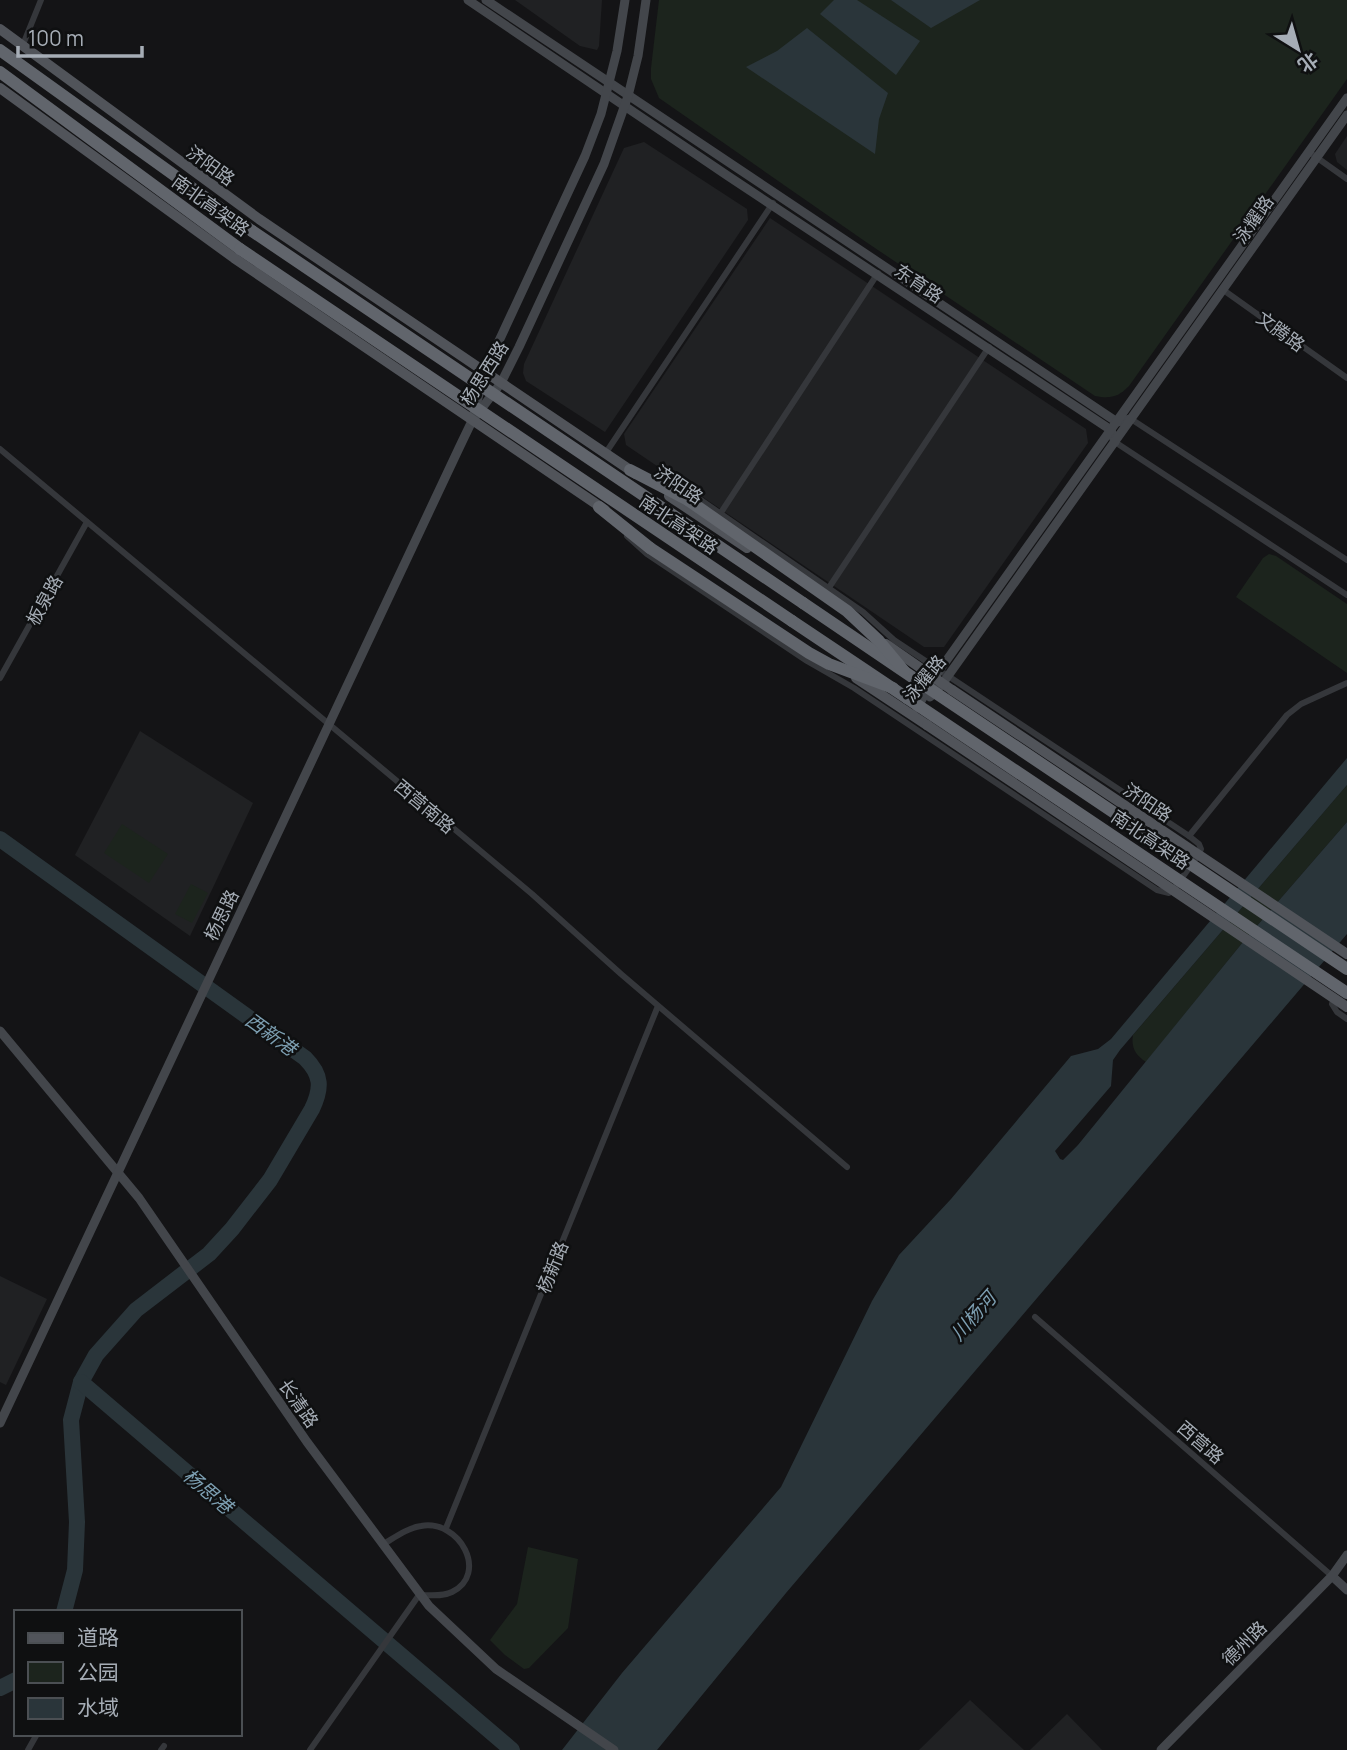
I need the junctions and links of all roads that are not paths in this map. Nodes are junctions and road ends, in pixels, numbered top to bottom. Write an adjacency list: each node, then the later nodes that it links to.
1 (41, 0): 7 (street)
2 (468, 0): 12 (street, 东育路)
3 (486, 0): 10 (street, 东育路)
4 (625, 0): 10 (street, 杨思西路)
5 (646, 0): 13 (street, 杨思西路)
6 (0, 29): 7 (main road, 济阳路)
7 (22, 47): 23 (main road, 济阳路)
8 (0, 50): 39 (highway, 南北高架路, bridge)
9 (0, 72): 43 (highway, 南北高架路, bridge)
10 (610, 83): 12 (street, 杨思西路); 13 (street, 东育路)
11 (0, 88): 27 (main road)
12 (607, 94): 15 (street, 东育路); 23 (street, 杨思西路)
13 (628, 96): 15 (street, 杨思西路); 19 (street, 东育路)
14 (1347, 98): 17 (street, 泳耀路)
15 (626, 106): 19 (street, 东育路); 25 (street, 杨思西路)
16 (1347, 115): 17 (street, 泳耀路)
17 (1313, 155): 18 (street); 21 (street, 泳耀路)
18 (1347, 179)
19 (775, 200): 20 (street, 东育路); 31 (street)
20 (880, 270): 22 (street, 东育路); 34 (street)
21 (1219, 287): 24 (street, 文腾路); 26 (street, 泳耀路); 28 (street, 泳耀路)
22 (991, 344): 28 (street, 东育路); 37 (street)
23 (485, 371): 25 (main road, 济阳路); 27 (street, 杨思西路)
24 (1347, 378)
25 (501, 383): 27 (street, 杨思西路); 31 (main road, 济阳路)
26 (1131, 419): 28 (street); 29 (street, 泳耀路); 36 (street)
27 (472, 421): 33 (main road); 45 (street, 杨思路)
28 (1114, 426): 29 (street); 40 (street, 泳耀路)
29 (1115, 442): 38 (street); 40 (street, 泳耀路)
30 (0, 449): 35 (street, 西营南路)
31 (605, 454): 32 (main road, 济阳路)
32 (631, 470): 34 (street); 39 (highway, bridge); 40 (main road, 济阳路)
33 (599, 507): 43 (highway, bridge); 44 (main road); 46 (street)
34 (720, 514): 37 (street)
35 (87, 522): 41 (street, 板泉路); 45 (street, 西营南路)
36 (1347, 560)
37 (828, 589): 40 (street)
38 (1347, 595)
39 (904, 671): 48 (highway, 南北高架路, bridge)
40 (941, 677): 44 (street, 泳耀路); 46 (street); 47 (main road, 济阳路, bridge)
41 (0, 678)
42 (1347, 683): 46 (street)
43 (893, 688): 50 (highway, 南北高架路, bridge)
44 (913, 716): 52 (main road, bridge)
45 (328, 724): 51 (street, 西营南路); 56 (street, 杨思路)
46 (1189, 836)
47 (1347, 954)
48 (1347, 970)
49 (1347, 979): 53 (street)
50 (1347, 993)
51 (658, 1006): 55 (street, 西营南路); 59 (street, 杨新路)
52 (1347, 1007)
53 (1347, 1019)
54 (0, 1031): 56 (street, 长清路)
55 (847, 1167)
56 (118, 1171): 58 (street, 杨思路); 60 (street, 长清路)
57 (1035, 1317): 62 (street, 西营路)
58 (0, 1423)
59 (446, 1528): 60 (street); 64 (street)
60 (382, 1545): 64 (street, 长清路)
61 (1347, 1555): 62 (street, 德州路)
62 (1332, 1576): 63 (street, 西营路); 67 (street, 德州路)
63 (1347, 1590)
64 (419, 1594): 65 (street); 66 (street, 长清路)
65 (310, 1750)
66 (614, 1750)
67 (1161, 1750)

